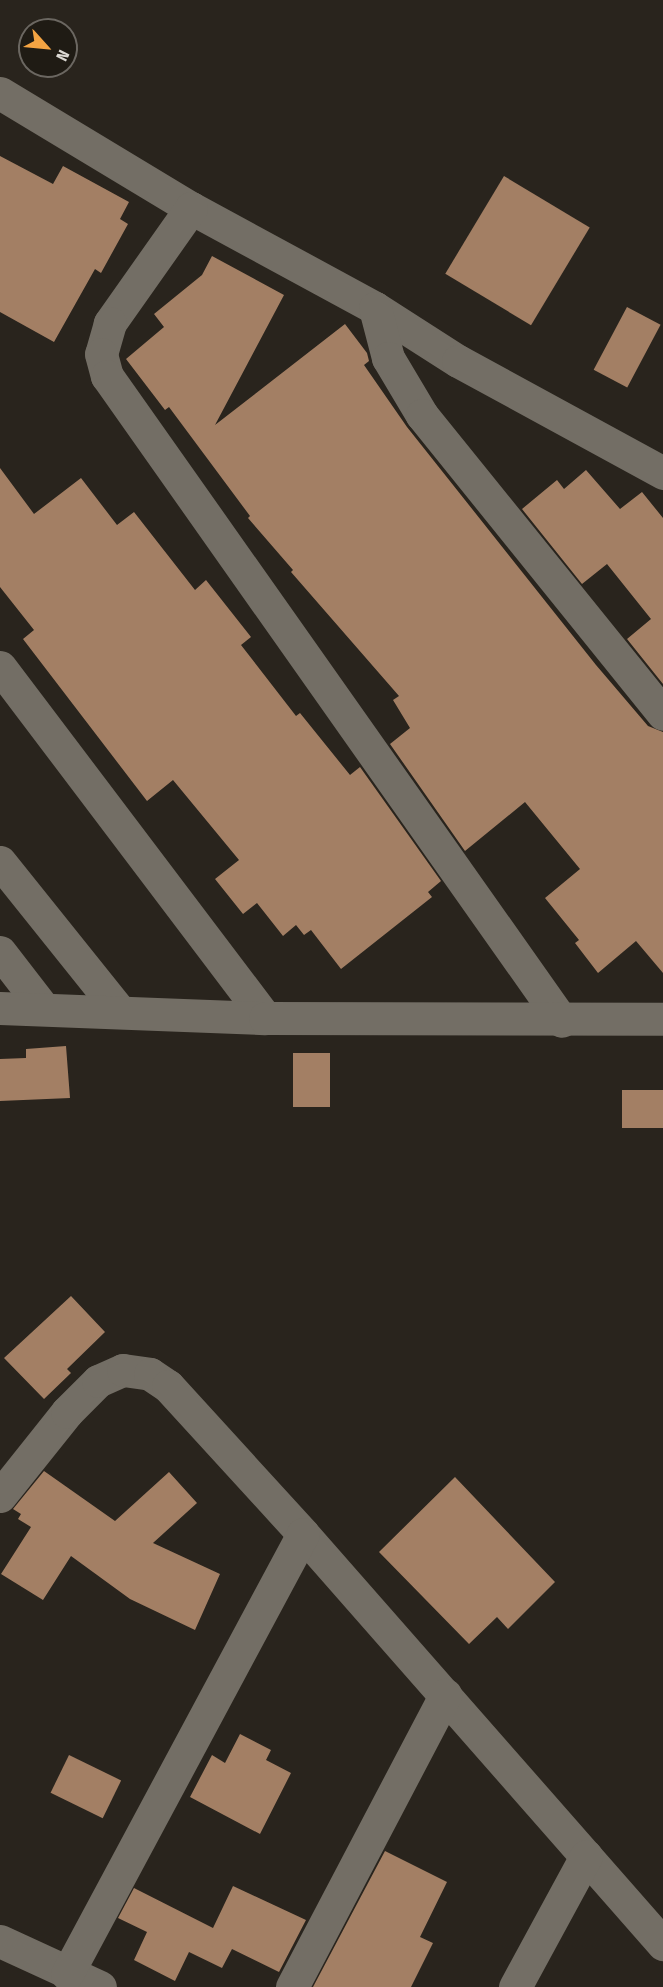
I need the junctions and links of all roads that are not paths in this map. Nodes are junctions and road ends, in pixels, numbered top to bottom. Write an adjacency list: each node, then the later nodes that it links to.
1 (0, 93): 2 (street)
2 (191, 208): 3 (street); 14 (street)
3 (375, 308): 4 (street); 6 (street)
4 (663, 473)
5 (0, 667): 12 (street)
6 (663, 714)
7 (0, 862): 11 (street)
8 (0, 952): 10 (street)
9 (0, 1008): 10 (street)
10 (44, 1009): 11 (street)
11 (120, 1012): 12 (street)
12 (265, 1018): 14 (street)
13 (663, 1019): 14 (street)
14 (562, 1021)
15 (0, 1496): 16 (street)
16 (303, 1534): 17 (street); 21 (street)
17 (445, 1695): 18 (street); 23 (street)
18 (586, 1856): 20 (street); 24 (street)
19 (0, 1941): 21 (street)
20 (663, 1944)
21 (67, 1974): 22 (street)
22 (100, 1987)
23 (291, 1987)
24 (515, 1987)

